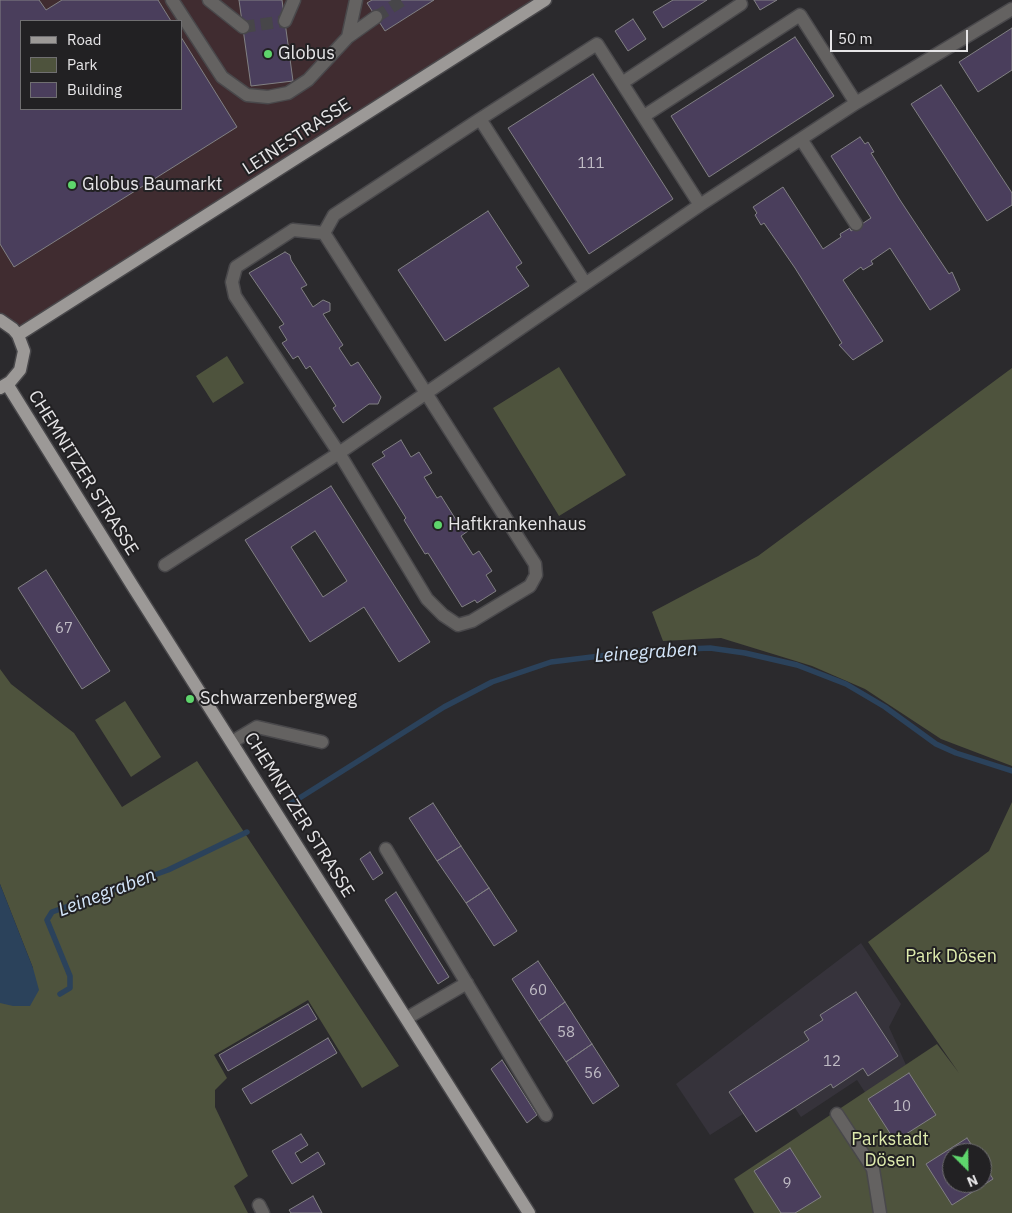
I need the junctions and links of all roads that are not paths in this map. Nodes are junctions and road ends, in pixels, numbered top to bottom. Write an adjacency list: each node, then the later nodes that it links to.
1 (172, 0): 11 (street)
2 (209, 0): 10 (street)
3 (294, 0): 9 (street)
4 (356, 0): 11 (street)
5 (545, 0): 22 (main road, LEINESTRASSE)
6 (740, 4): 12 (street)
7 (1012, 9): 13 (street)
8 (376, 17): 11 (street)
9 (285, 21)
10 (243, 27)
11 (348, 37)
12 (622, 83): 14 (street); 15 (street)
13 (856, 103): 14 (street); 16 (street)
14 (644, 116): 17 (street)
15 (480, 119): 19 (street); 20 (street)
16 (801, 139): 17 (street); 18 (street)
17 (700, 205): 20 (street)
18 (856, 224)
19 (324, 233): 24 (street); 25 (street)
20 (585, 283): 24 (street)
21 (0, 320): 22 (main road)
22 (18, 335): 23 (main road)
23 (4, 386): 27 (main road, CHEMNITZER STRASSE)
24 (427, 392): 25 (street); 25 (street)
25 (338, 453): 26 (street)
26 (165, 565)
27 (232, 742): 28 (street); 31 (main road, CHEMNITZER STRASSE)
28 (322, 742)
29 (386, 849): 30 (street)
30 (467, 983): 31 (street); 33 (street)
31 (406, 1018): 34 (main road, CHEMNITZER STRASSE)
32 (837, 1114): 35 (street)
33 (546, 1115)
34 (529, 1213)
35 (880, 1213)

